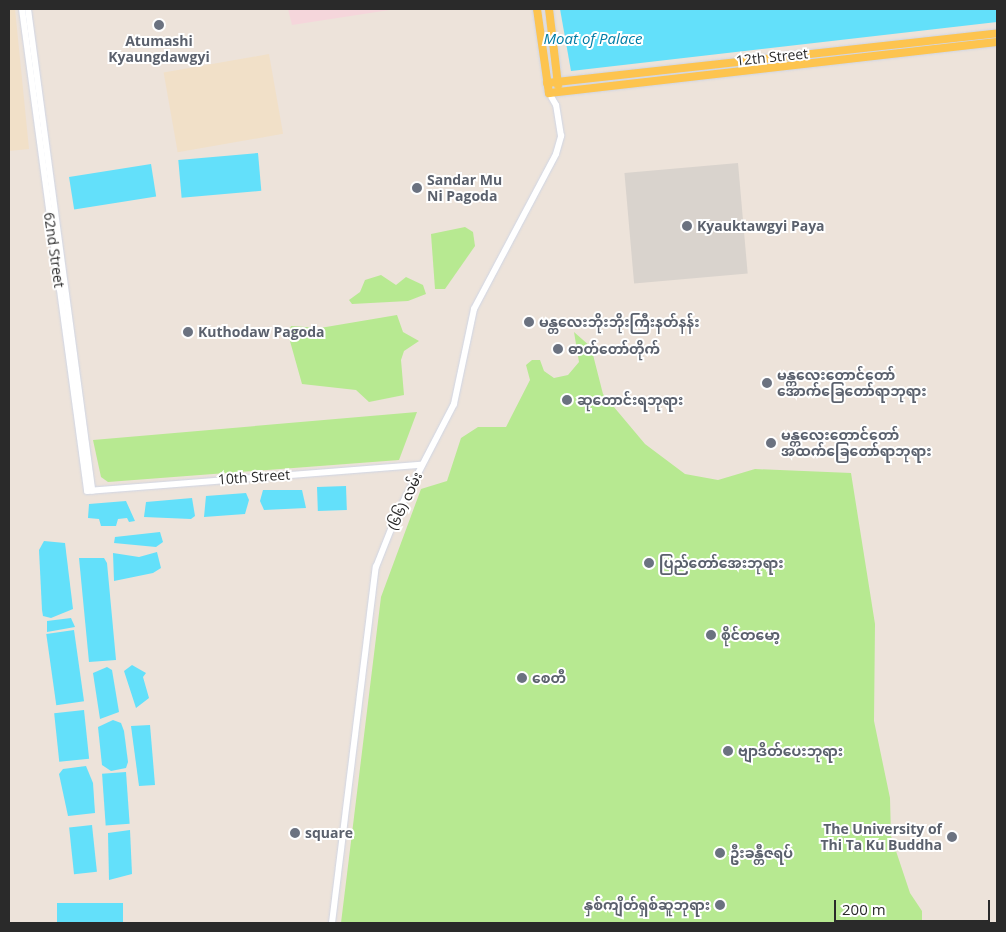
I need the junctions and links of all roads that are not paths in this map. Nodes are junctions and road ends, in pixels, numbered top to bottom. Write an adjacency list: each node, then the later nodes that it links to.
1 (22, 9): 12 (main road, 62nd Street)
2 (28, 9): 12 (main road, 62nd Street)
3 (537, 9): 8 (main road, (၆၆) လမ်း)
4 (549, 9): 7 (main road, (၆၆) လမ်း)
5 (997, 33): 7 (main road, 12th Street)
6 (997, 42): 9 (main road, 12th Street)
7 (558, 81): 8 (main road, 12th Street); 9 (main road, (၆၆) လမ်း)
8 (547, 83): 10 (main road, (၆၆) လမ်း)
9 (559, 92): 10 (main road, 12th Street); 11 (main road, (၆၆) လမ်း)
10 (549, 93): 11 (main road, (၆၆) လမ်း)
11 (556, 105): 13 (main road, (၆၆) လမ်း)
12 (70, 344): 14 (main road, 62nd Street)
13 (422, 465): 14 (main road, 10th Street); 15 (main road, (၆၆) လမ်း)
14 (90, 491)
15 (332, 923)

